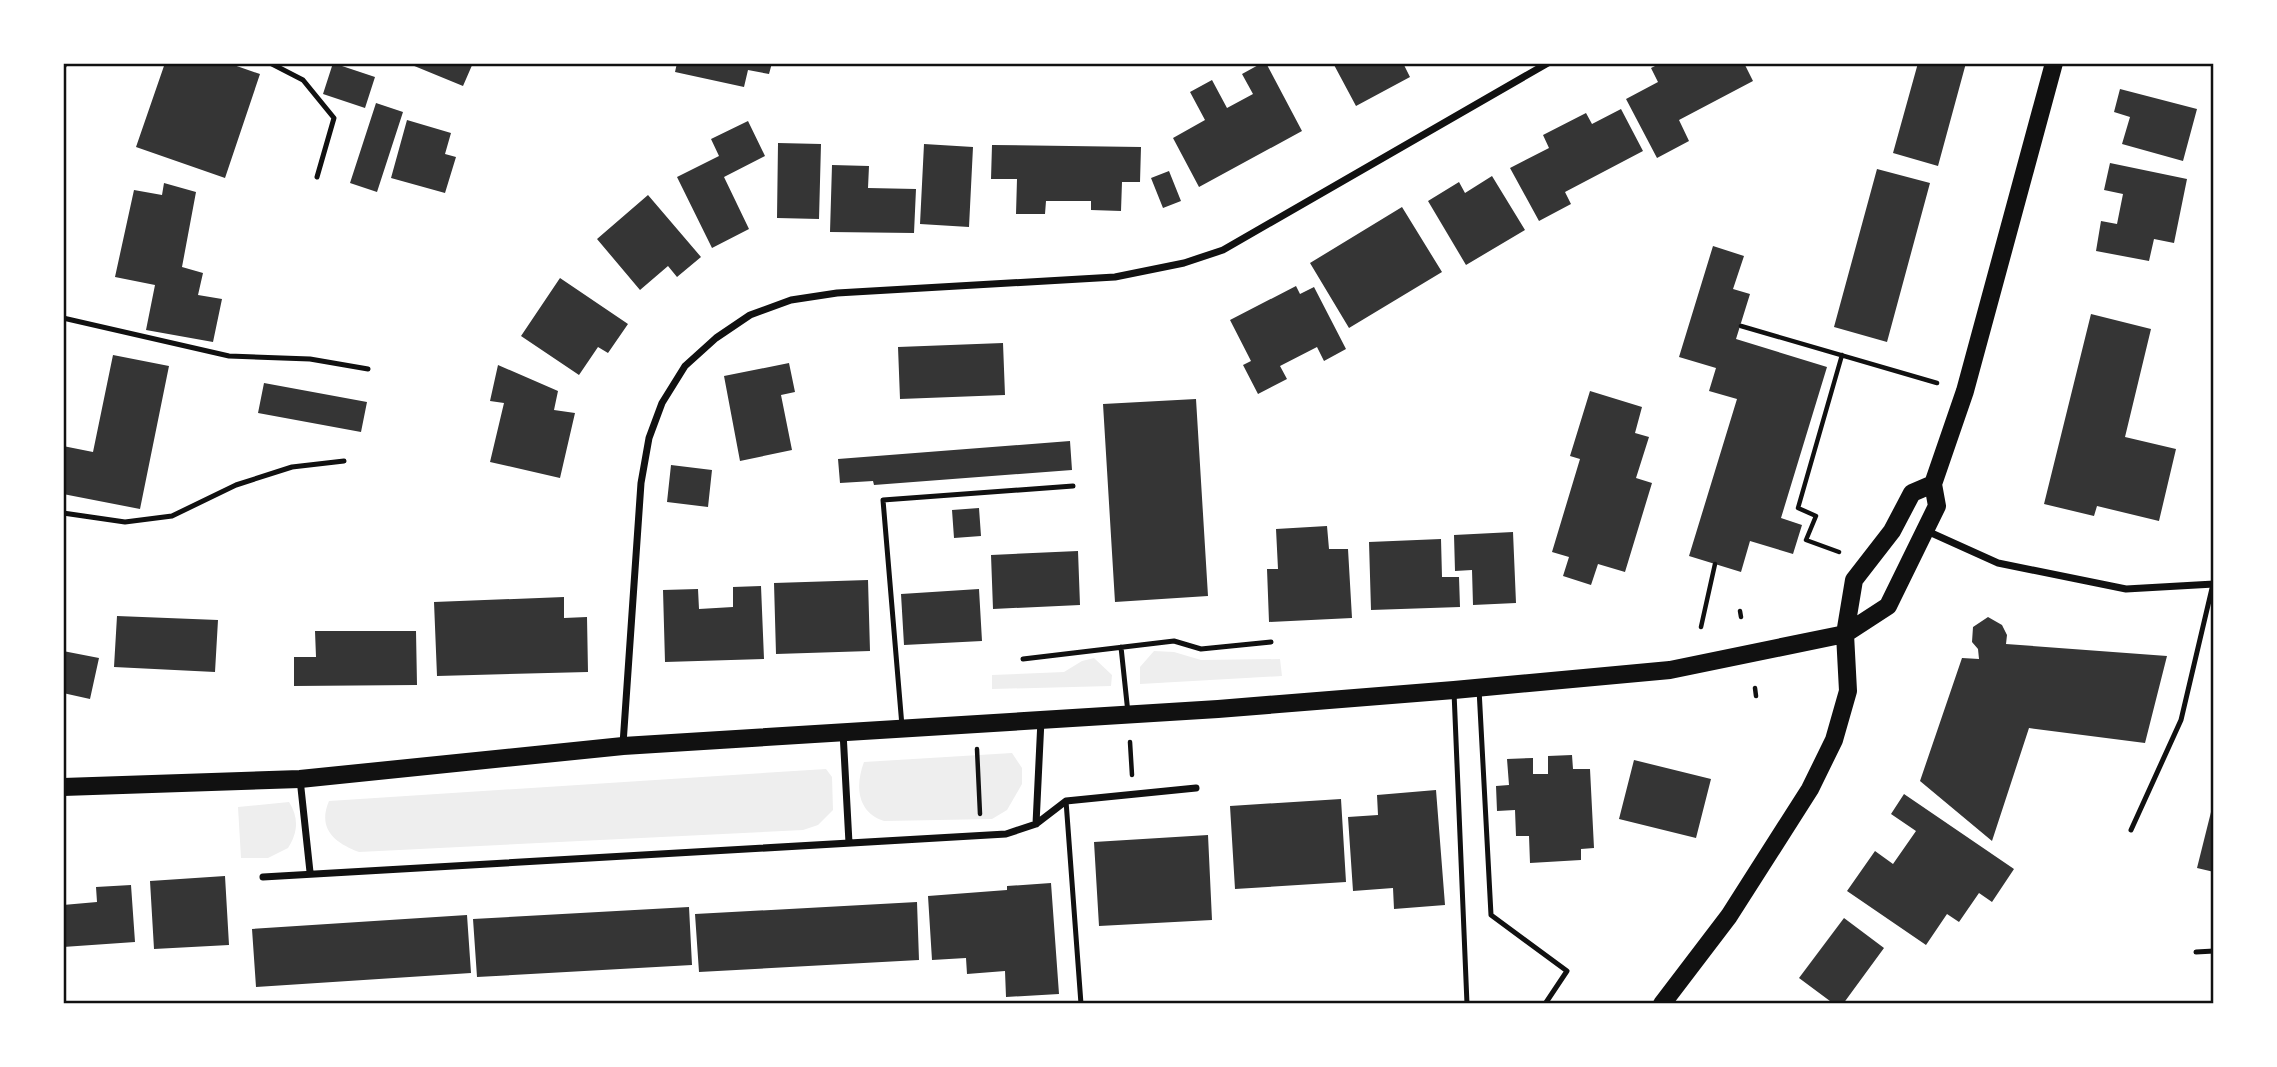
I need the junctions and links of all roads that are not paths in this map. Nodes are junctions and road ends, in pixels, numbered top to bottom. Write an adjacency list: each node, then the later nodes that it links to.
1 (270, 63): 4 (lane)
2 (1548, 63): 23 (street)
3 (2054, 63): 8 (main road)
4 (317, 177)
5 (63, 318): 6 (lane)
6 (368, 369)
7 (344, 461): 10 (lane)
8 (1933, 484): 11 (main road); 13 (main road)
9 (1073, 486): 21 (lane)
10 (63, 513)
11 (1927, 531): 12 (street); 13 (main road)
12 (2214, 584): 29 (lane)
13 (1845, 634): 17 (main road); 38 (main road)
14 (1271, 642): 15 (lane)
15 (1121, 647): 16 (lane); 19 (lane)
16 (1023, 659)
17 (1478, 688): 18 (main road); 37 (lane)
18 (1454, 690): 19 (main road); 36 (lane)
19 (1128, 713): 20 (main road)
20 (1041, 718): 21 (main road); 28 (street)
21 (902, 728): 22 (main road)
22 (843, 732): 23 (main road); 30 (street)
23 (623, 746): 24 (main road)
24 (300, 779): 25 (main road); 31 (street)
25 (63, 787)
26 (1196, 788): 27 (street)
27 (1066, 801): 28 (street); 35 (lane)
28 (1036, 824): 30 (street)
29 (2132, 830)
30 (849, 843): 31 (street)
31 (310, 872): 32 (street)
32 (263, 877)
33 (2214, 951): 34 (lane)
34 (2196, 952)
35 (1081, 1004)
36 (1467, 1004)
37 (1545, 1004)
38 (1662, 1004)

